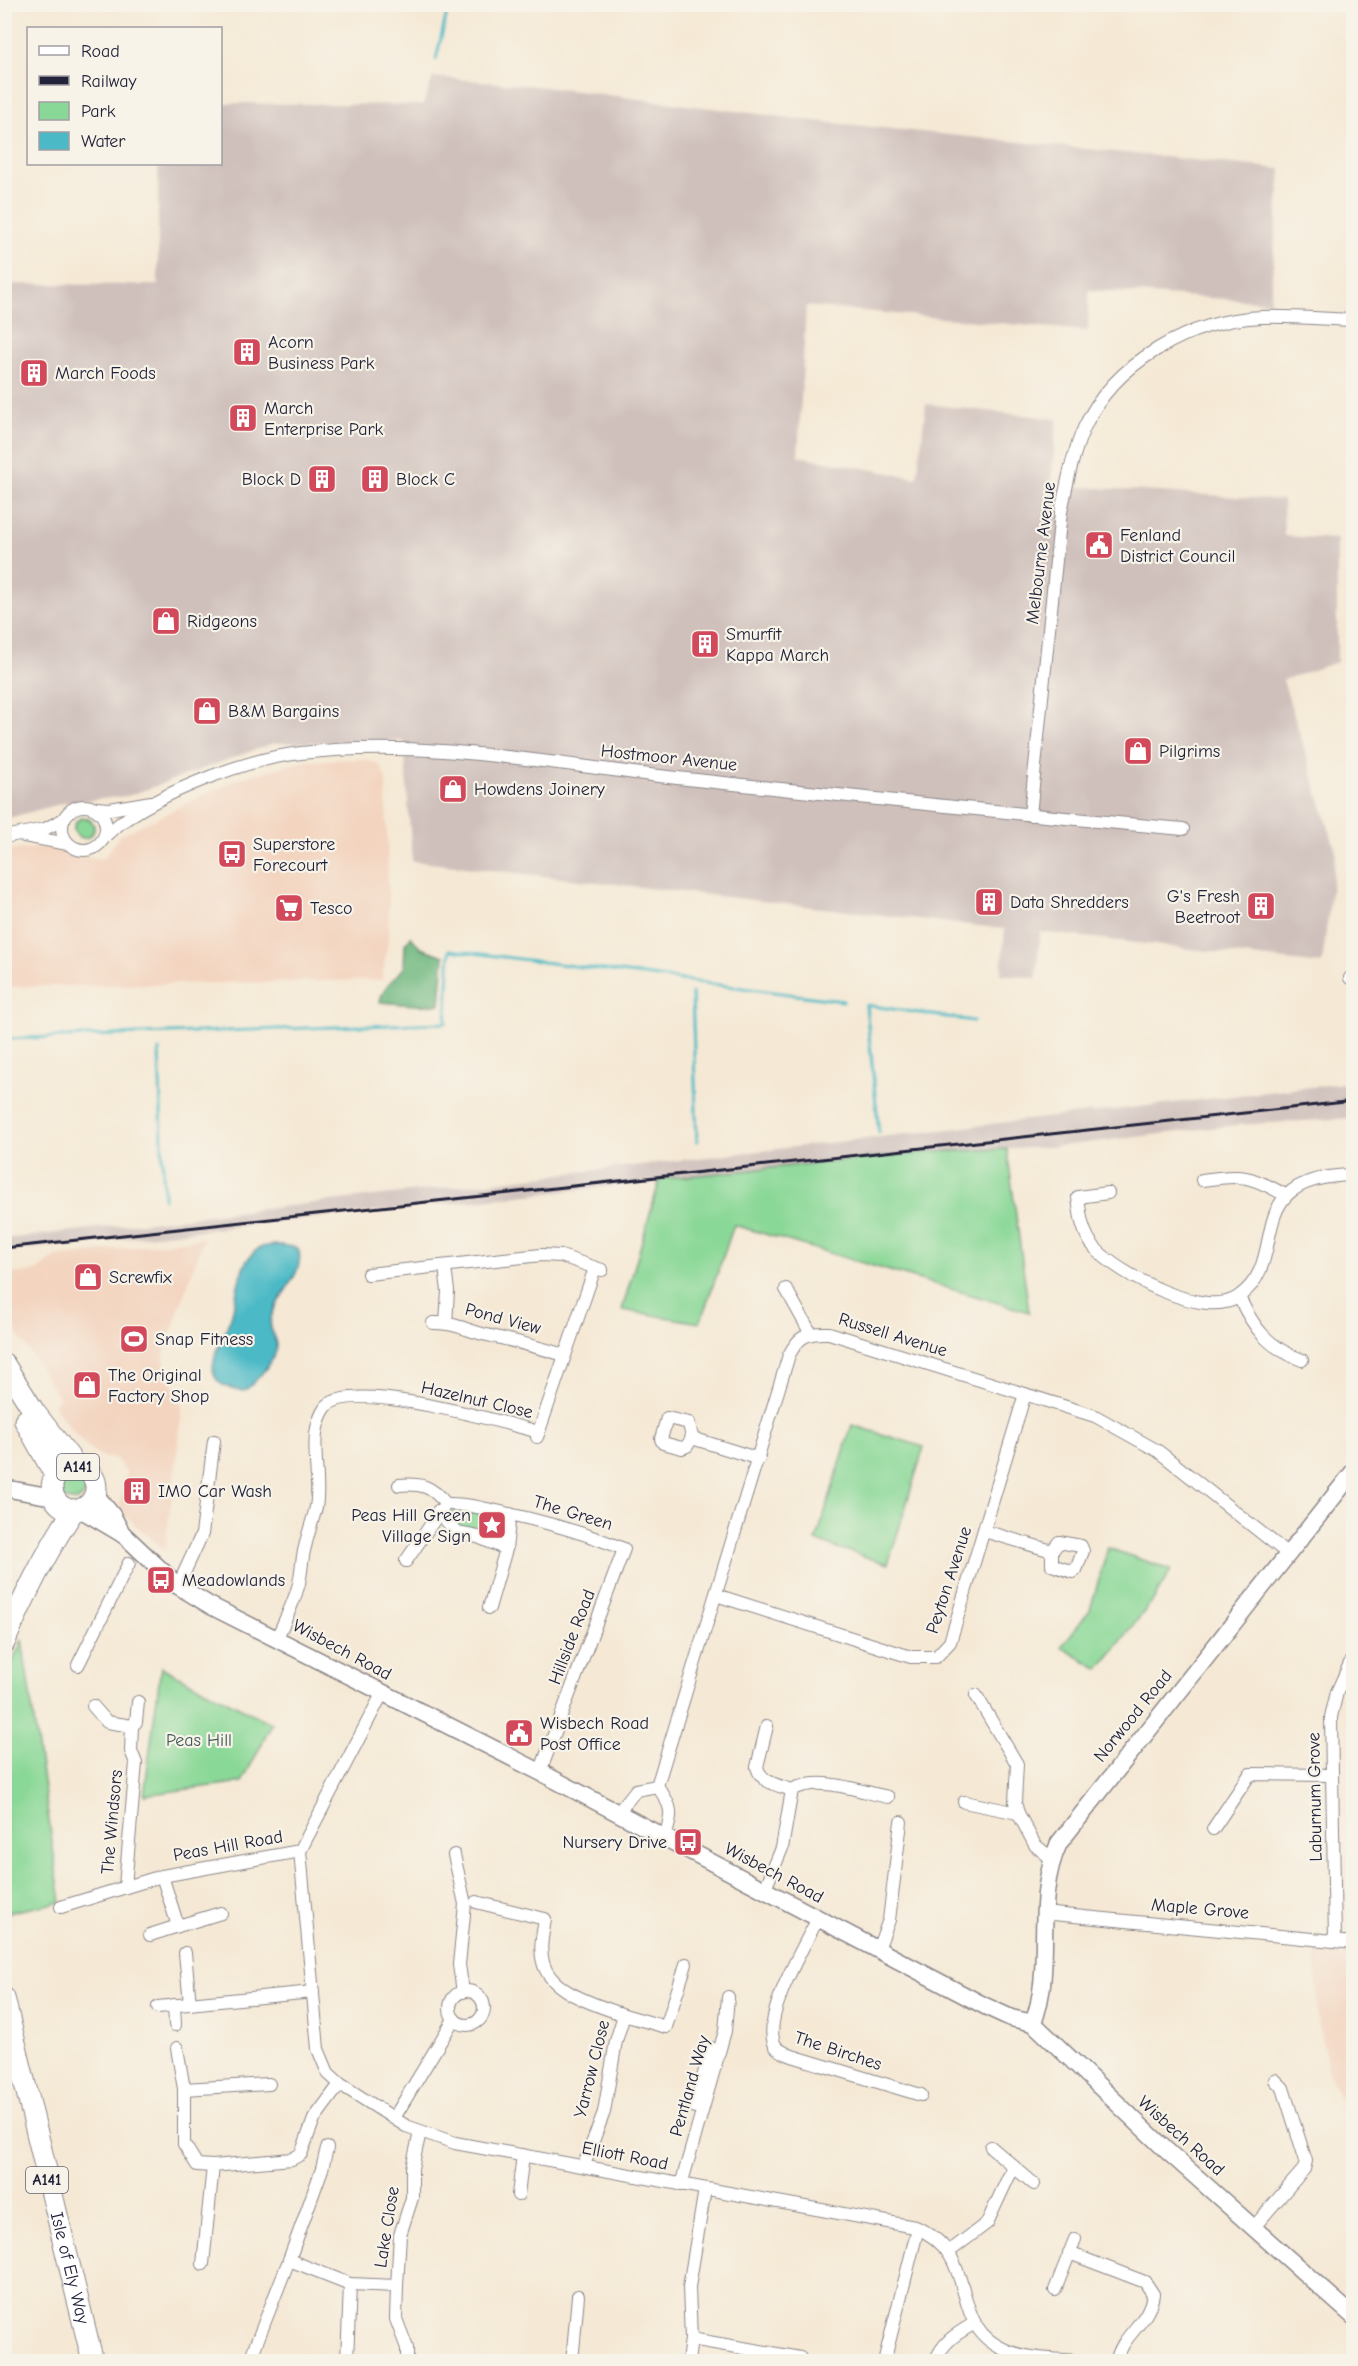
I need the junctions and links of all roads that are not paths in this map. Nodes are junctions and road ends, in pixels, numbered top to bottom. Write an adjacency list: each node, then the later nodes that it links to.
1 (1353, 320): 4 (street, Melbourne Avenue)
2 (158, 801): 3 (street, Hostmoor Avenue); 4 (street, Hostmoor Avenue); 9 (street, Hostmoor Avenue)
3 (96, 808): 5 (street); 9 (street)
4 (1030, 815): 6 (street, Hostmoor Avenue)
5 (64, 819): 7 (street); 10 (street)
6 (1183, 829)
7 (20, 836): 8 (street); 10 (street)
8 (4, 837)
9 (104, 837): 10 (street)
10 (68, 844)
11 (1353, 1175): 14 (street)
12 (1202, 1180): 14 (street)
13 (1108, 1193): 18 (street)
14 (1285, 1195): 18 (street)
15 (445, 1267): 16 (street); 20 (street); 22 (street)
16 (369, 1274)
17 (786, 1289): 21 (street)
18 (1239, 1297): 23 (street)
19 (433, 1323): 20 (street, Pond View)
20 (446, 1323): 22 (street, Pond View)
21 (810, 1332): 26 (street, Russell Avenue); 29 (street, Russell Avenue)
22 (564, 1355): 47 (street, Hazelnut Close)
23 (1302, 1360)
24 (4, 1364): 30 (highway, A141)
25 (4, 1391): 34 (highway, A141)
26 (1025, 1394): 37 (street, Peyton Avenue); 41 (street, Russell Avenue)
27 (692, 1438): 29 (street)
28 (214, 1441): 44 (street)
29 (759, 1459): 45 (street, Russell Avenue)
30 (76, 1466): 34 (highway, A141); 34 (highway, A141)
31 (1353, 1471): 41 (main road, Norwood Road)
32 (399, 1485): 35 (street)
33 (10, 1489): 34 (main road)
34 (67, 1495): 44 (main road, Wisbech Road); 48 (highway)
35 (442, 1508): 36 (street, The Green); 38 (street); 42 (street)
36 (510, 1514): 38 (street, The Green); 39 (street, The Green)
37 (984, 1530): 40 (street); 45 (street, Peyton Avenue)
38 (506, 1549): 46 (street, The Green)
39 (624, 1549): 57 (street, Hillside Road)
40 (1052, 1551)
41 (1288, 1554): 70 (main road, Norwood Road)
42 (406, 1561)
43 (129, 1563): 50 (street)
44 (178, 1586): 47 (main road, Wisbech Road)
45 (716, 1595): 59 (street, Russell Avenue)
46 (489, 1608)
47 (277, 1638): 51 (main road, Wisbech Road)
48 (4, 1643)
49 (1352, 1659): 58 (street, Laburnum Grove)
50 (78, 1665)
51 (382, 1694): 57 (main road, Wisbech Road); 68 (street, Peas Hill Road)
52 (976, 1695): 63 (street)
53 (138, 1702): 55 (street, The Windsors)
54 (93, 1706): 55 (street)
55 (132, 1726): 72 (street, The Windsors)
56 (767, 1726): 60 (street)
57 (540, 1772): 64 (main road, Wisbech Road)
58 (1332, 1775): 66 (street); 81 (street, Laburnum Grove)
59 (657, 1786): 64 (street); 67 (street)
60 (792, 1790): 61 (street); 73 (street)
61 (888, 1797)
62 (964, 1802): 63 (street)
63 (1018, 1813): 70 (street)
64 (617, 1814): 67 (main road, Wisbech Road)
65 (902, 1822): 83 (street)
66 (1213, 1828)
67 (665, 1838): 73 (main road, Wisbech Road)
68 (300, 1851): 71 (street, Peas Hill Road); 86 (street, Elliott Road)
69 (454, 1855): 87 (street)
70 (1052, 1859): 77 (main road, Norwood Road)
71 (162, 1876): 72 (street, Peas Hill Road); 79 (street)
72 (125, 1886): 75 (street, Peas Hill Road)
73 (765, 1889): 78 (main road, Wisbech Road)
74 (476, 1902): 93 (street, Yarrow Close)
75 (61, 1906)
76 (221, 1913): 79 (street)
77 (1043, 1913): 81 (street, Maple Grove); 95 (main road, Norwood Road)
78 (818, 1918): 83 (main road, Wisbech Road); 103 (street, The Birches)
79 (178, 1926): 80 (street)
80 (150, 1935)
81 (1335, 1940): 82 (street, Maple Grove)
82 (1353, 1943)
83 (878, 1949): 95 (main road, Wisbech Road)
84 (185, 1953): 90 (street)
85 (686, 1964): 93 (street)
86 (313, 1992): 90 (street); 101 (street, Elliott Road)
87 (463, 1992): 94 (street); 94 (street)
88 (728, 1996): 112 (street, Pentland Way)
89 (4, 1998): 131 (highway, Isle of Ely Way / A141)
90 (190, 2004): 91 (street)
91 (174, 2005): 92 (street); 96 (street)
92 (158, 2007)
93 (624, 2015): 109 (street, Yarrow Close)
94 (454, 2019): 104 (street)
95 (1033, 2023): 116 (main road, Wisbech Road)
96 (175, 2025)
97 (177, 2048): 102 (street)
98 (711, 2048): 112 (street)
99 (1275, 2080): 116 (street)
100 (269, 2084): 102 (street)
101 (340, 2084): 104 (street, Elliott Road); 110 (street)
102 (184, 2089): 110 (street)
103 (921, 2095)
104 (394, 2118): 105 (street, Elliott Road)
105 (420, 2132): 108 (street, Elliott Road); 124 (street, Lake Close)
106 (991, 2147): 111 (street)
107 (327, 2148): 121 (street)
108 (523, 2155): 109 (street, Elliott Road); 115 (street)
109 (585, 2165): 112 (street, Elliott Road)
110 (213, 2166): 122 (street)
111 (1015, 2168): 113 (street); 119 (street)
112 (677, 2184): 114 (street, Elliott Road)
113 (1034, 2184)
114 (705, 2189): 117 (street, Elliott Road); 129 (street)
115 (518, 2195)
116 (1254, 2227): 127 (main road, Wisbech Road)
117 (918, 2228): 119 (street, Elliott Road); 138 (street)
118 (1075, 2238): 120 (street)
119 (950, 2252): 128 (street)
120 (1069, 2253): 125 (street); 141 (street)
121 (289, 2260): 123 (street); 132 (street)
122 (203, 2264)
123 (350, 2284): 124 (street); 133 (street)
124 (397, 2286): 134 (street, Lake Close)
125 (1055, 2290)
126 (578, 2296): 135 (street)
127 (1353, 2317)
128 (975, 2324): 130 (street); 139 (street)
129 (691, 2339): 136 (street); 137 (street)
130 (1024, 2358): 140 (street)
131 (93, 2361)
132 (249, 2361)
133 (347, 2361)
134 (407, 2361)
135 (572, 2361)
136 (687, 2361)
137 (799, 2361)
138 (884, 2361)
139 (935, 2361)
140 (1086, 2361)
141 (1116, 2361)

